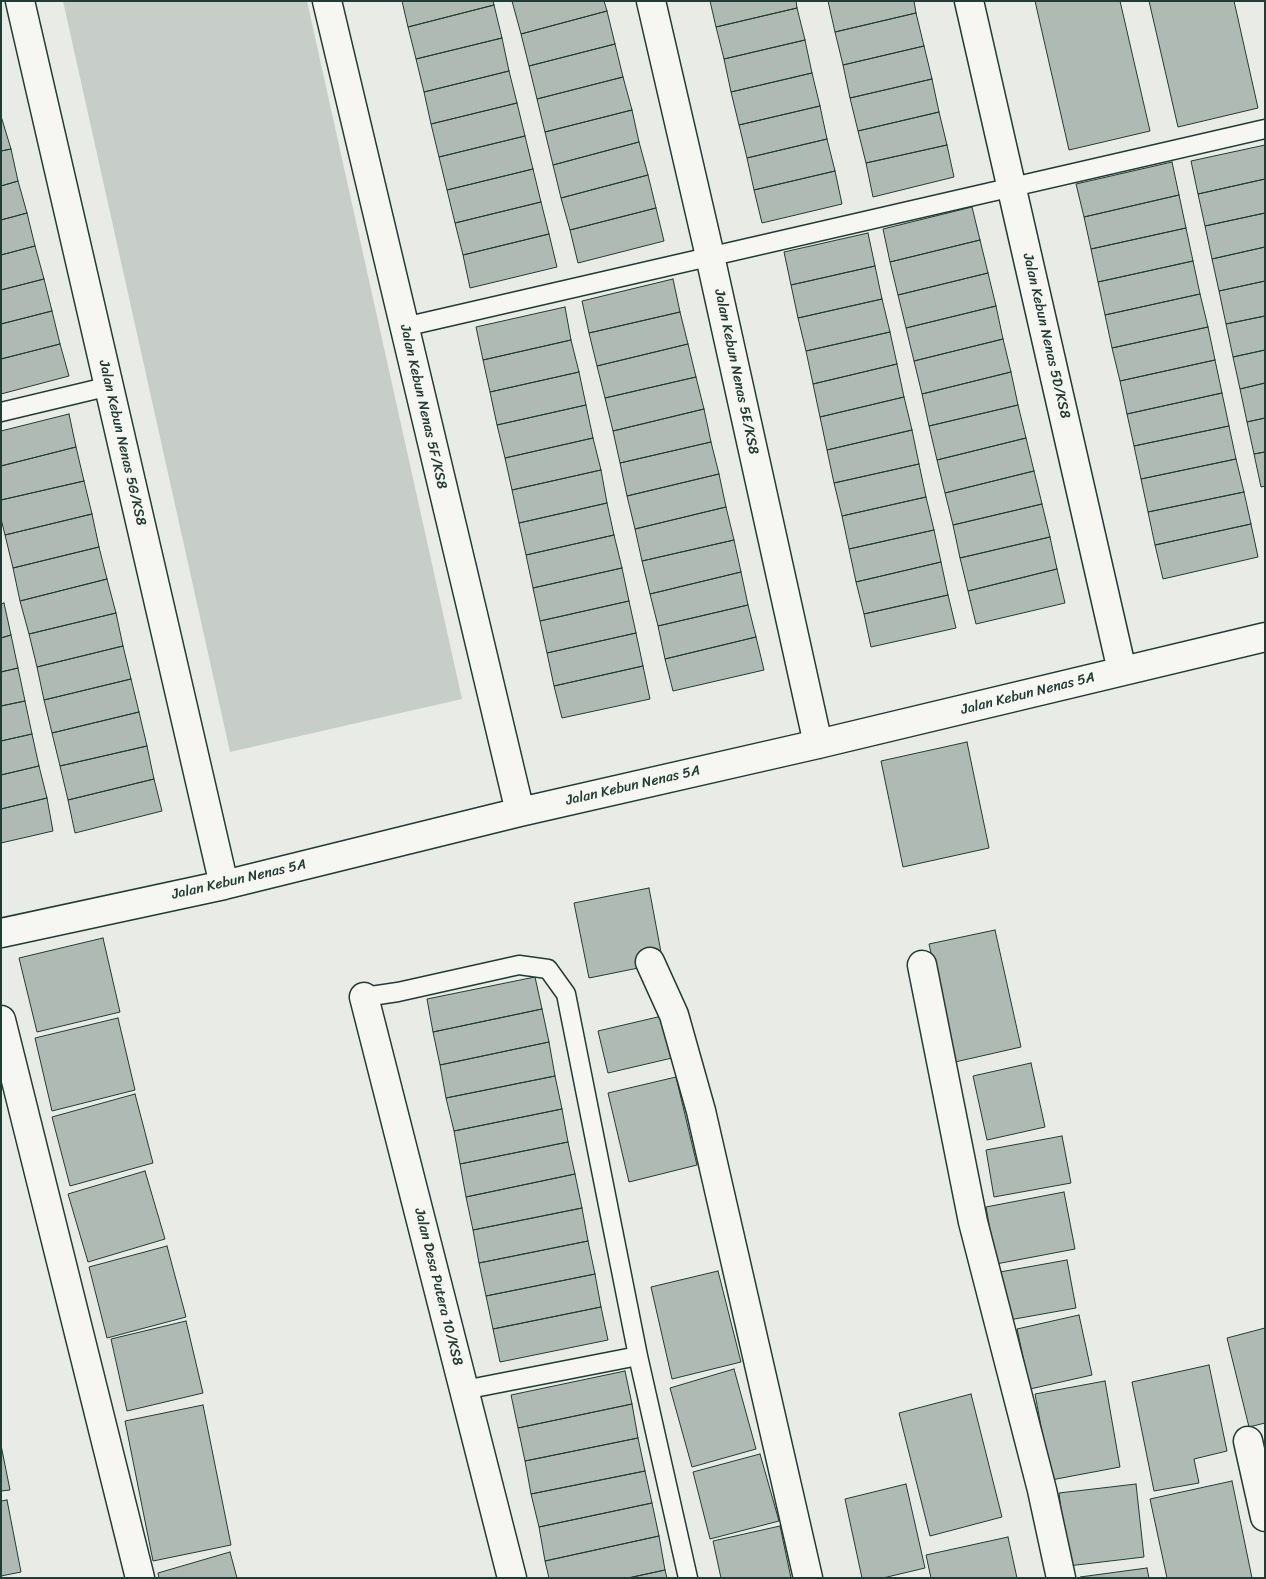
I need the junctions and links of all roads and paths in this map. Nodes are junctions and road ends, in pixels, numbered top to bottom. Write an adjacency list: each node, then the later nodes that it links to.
1 (20, 1): 9 (street, Jalan Kebun Nenas 5G/KS8)
2 (326, 1): 8 (street, Jalan Kebun Nenas 5F/KS8)
3 (651, 1): 7 (street, Jalan Kebun Nenas 5E/KS8)
4 (970, 1): 6 (street, Jalan Kebun Nenas 5D/KS8)
5 (1265, 129): 6 (lane)
6 (1012, 186): 7 (lane); 12 (street, Jalan Kebun Nenas 5D/KS8)
7 (710, 256): 8 (lane); 13 (street, Jalan Kebun Nenas 5E/KS8)
8 (404, 327): 14 (street, Jalan Kebun Nenas 5F/KS8)
9 (110, 386): 10 (lane); 15 (street, Jalan Kebun Nenas 5G/KS8)
10 (1, 412)
11 (1265, 637): 12 (street, Jalan Kebun Nenas 5A)
12 (1122, 671): 13 (street, Jalan Kebun Nenas 5A)
13 (818, 744): 14 (street, Jalan Kebun Nenas 5A)
14 (520, 812): 15 (street, Jalan Kebun Nenas 5A)
15 (224, 885): 16 (street, Jalan Kebun Nenas 5A)
16 (1, 933)
17 (650, 962): 28 (street)
18 (922, 965): 29 (street)
19 (364, 997): 21 (lane); 22 (street, Jalan Desa Putera 10/KS8)
20 (1, 1020): 25 (street)
21 (638, 1356): 22 (lane); 27 (lane)
22 (464, 1390): 26 (street, Jalan Desa Putera 10/KS8)
23 (1248, 1441): 24 (street)
24 (1265, 1517)
25 (140, 1578)
26 (512, 1578)
27 (688, 1578)
28 (808, 1578)
29 (1061, 1578)

